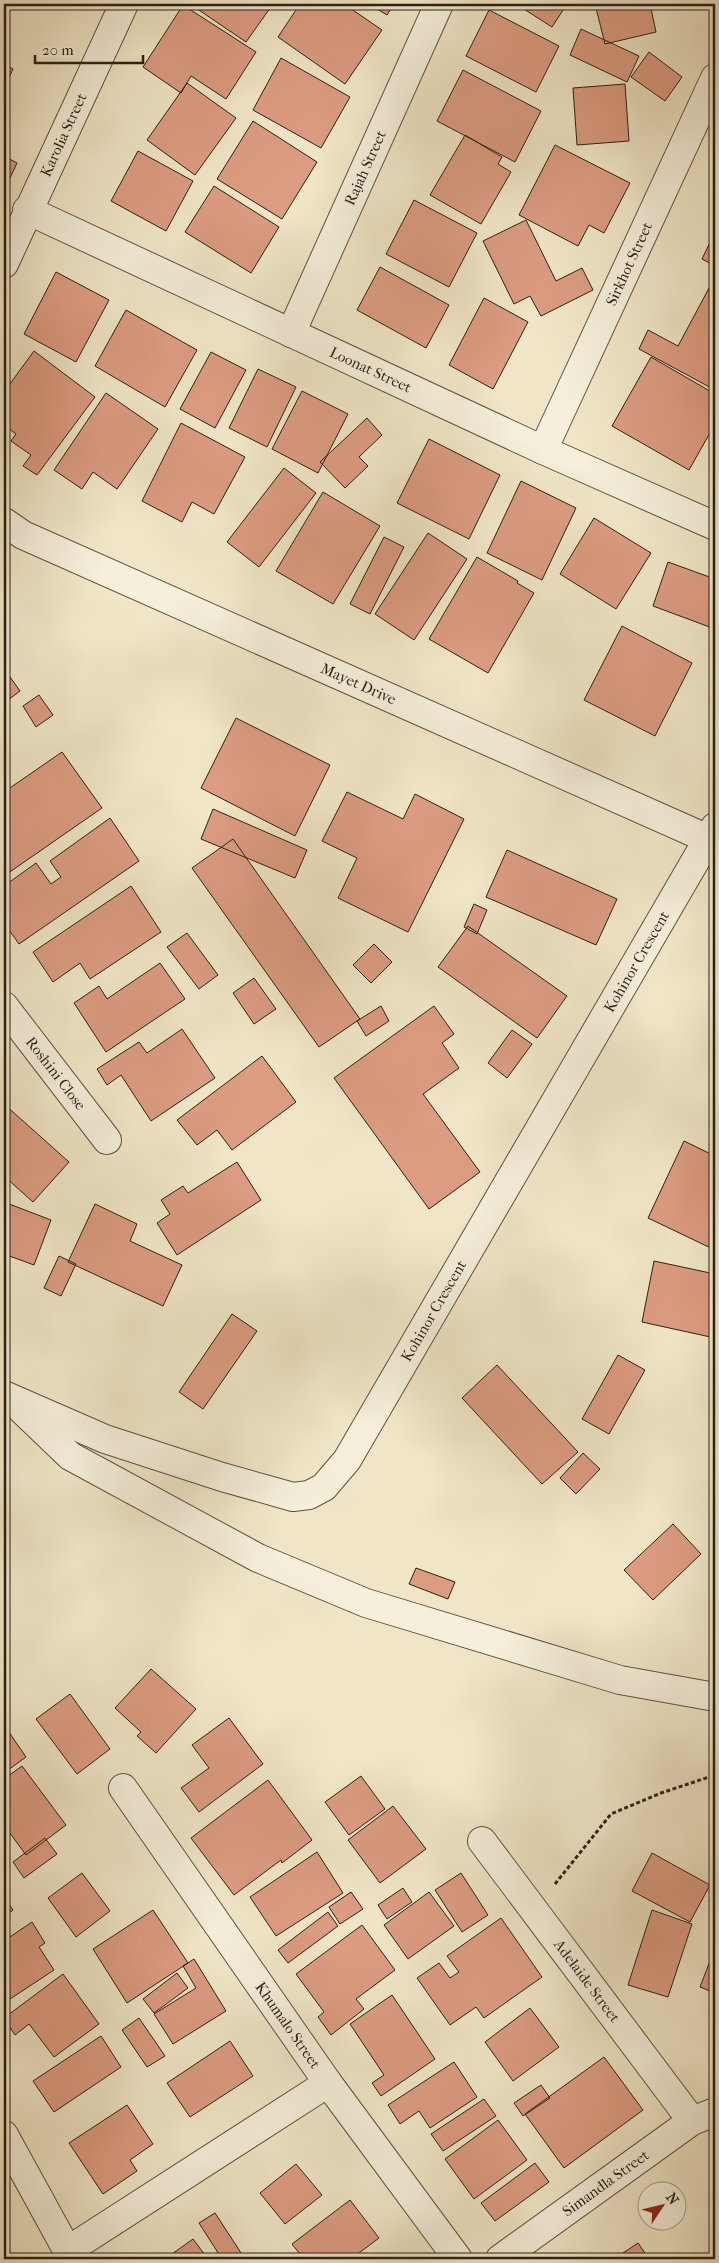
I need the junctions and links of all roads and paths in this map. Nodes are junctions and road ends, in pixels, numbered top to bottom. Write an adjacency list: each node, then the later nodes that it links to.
1 (124, 4): 4 (street, Karolia Street)
2 (438, 4): 6 (street, Rajah Street)
3 (715, 78): 7 (street, Sirkhot Street)
4 (27, 210): 5 (street, Karolia Street); 6 (street, Loonat Street)
5 (4, 264)
6 (292, 332): 7 (street, Loonat Street)
7 (543, 450): 9 (street, Loonat Street)
8 (4, 522): 10 (street, Mayet Drive)
9 (715, 526)
10 (713, 836): 13 (street, Kohinor Crescent)
11 (4, 1006): 12 (street, Roshini Close)
12 (107, 1140)
13 (7, 1397): 14 (street)
14 (715, 1697)
15 (715, 1774): 18 (path)
16 (123, 1788): 19 (street, Khumalo Street)
17 (482, 1841): 18 (street, Adelaide Street)
18 (534, 1909): 20 (street, Adelaide Street)
19 (328, 2083): 22 (street); 23 (street, Khumalo Street)
20 (703, 2116): 24 (street, Simandla Street)
21 (4, 2135): 22 (street)
22 (70, 2255)
23 (458, 2259)
24 (500, 2259)

